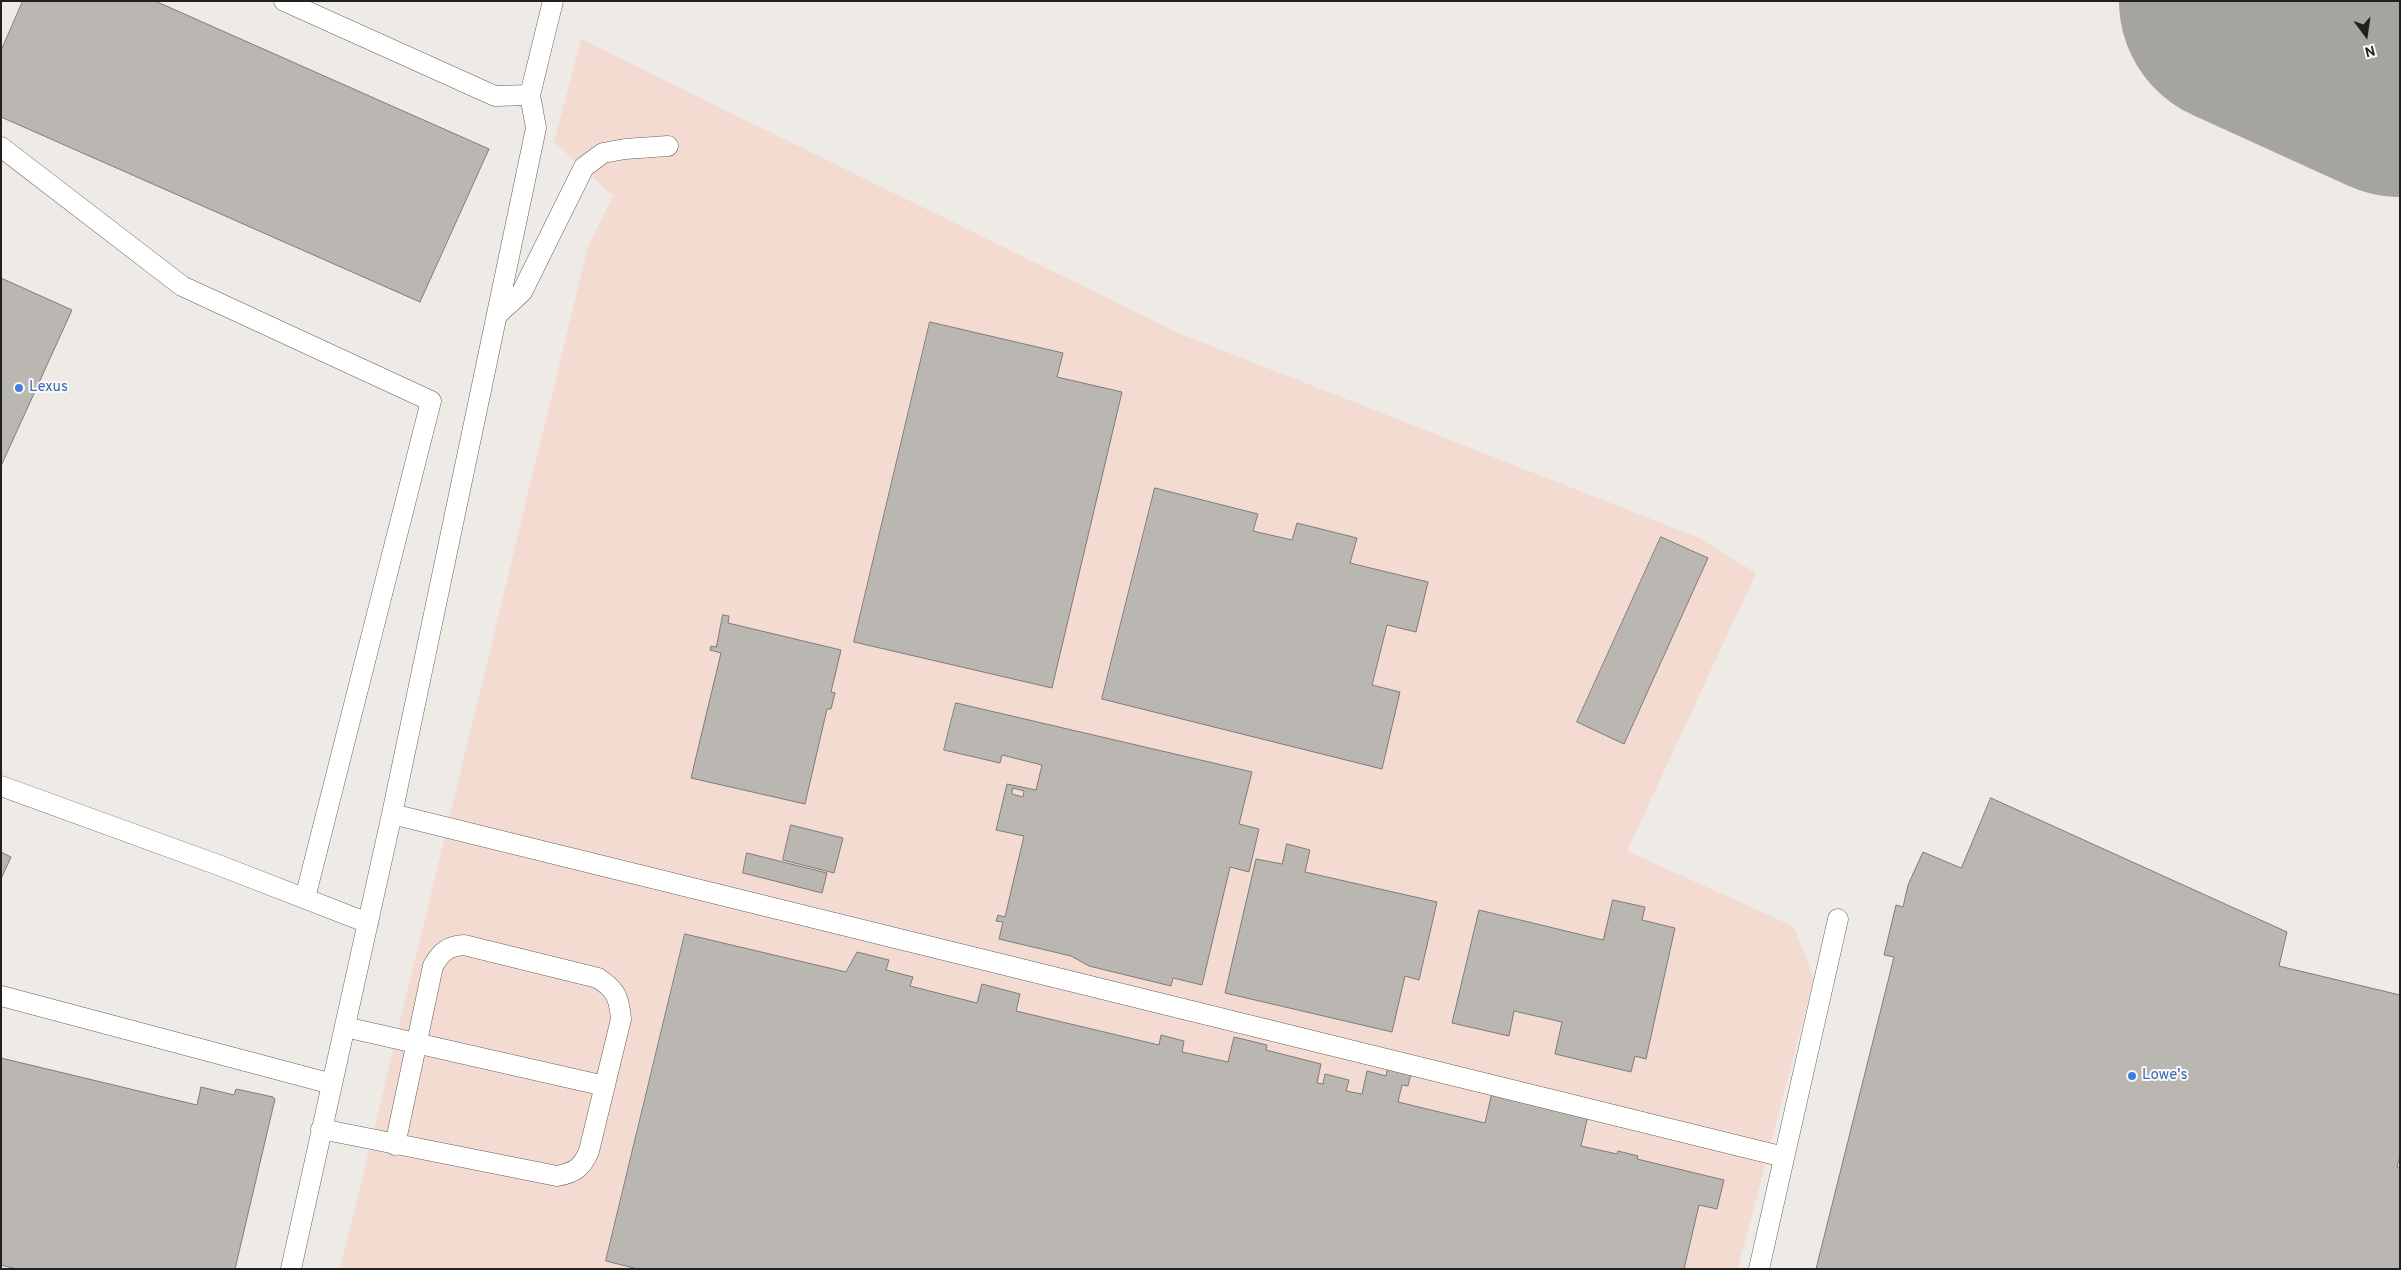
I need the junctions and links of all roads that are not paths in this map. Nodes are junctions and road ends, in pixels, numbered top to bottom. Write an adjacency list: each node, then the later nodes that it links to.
1 (284, 1): 3 (lane)
2 (554, 1): 3 (lane)
3 (530, 94): 6 (lane)
4 (668, 146): 6 (lane)
5 (1, 147): 9 (lane)
6 (497, 315): 8 (lane)
7 (1, 786): 9 (lane)
8 (392, 814): 11 (lane); 19 (lane)
9 (305, 898): 11 (lane)
10 (1838, 918): 19 (lane)
11 (368, 923): 13 (lane)
12 (1, 996): 15 (lane)
13 (345, 1027): 14 (lane); 15 (lane)
14 (417, 1044): 16 (lane); 16 (lane); 18 (lane)
15 (332, 1084): 17 (lane)
16 (605, 1086): 18 (lane)
17 (321, 1129): 18 (lane); 20 (lane)
18 (394, 1145)
19 (1784, 1157): 21 (lane)
20 (291, 1269)
21 (1759, 1269)

